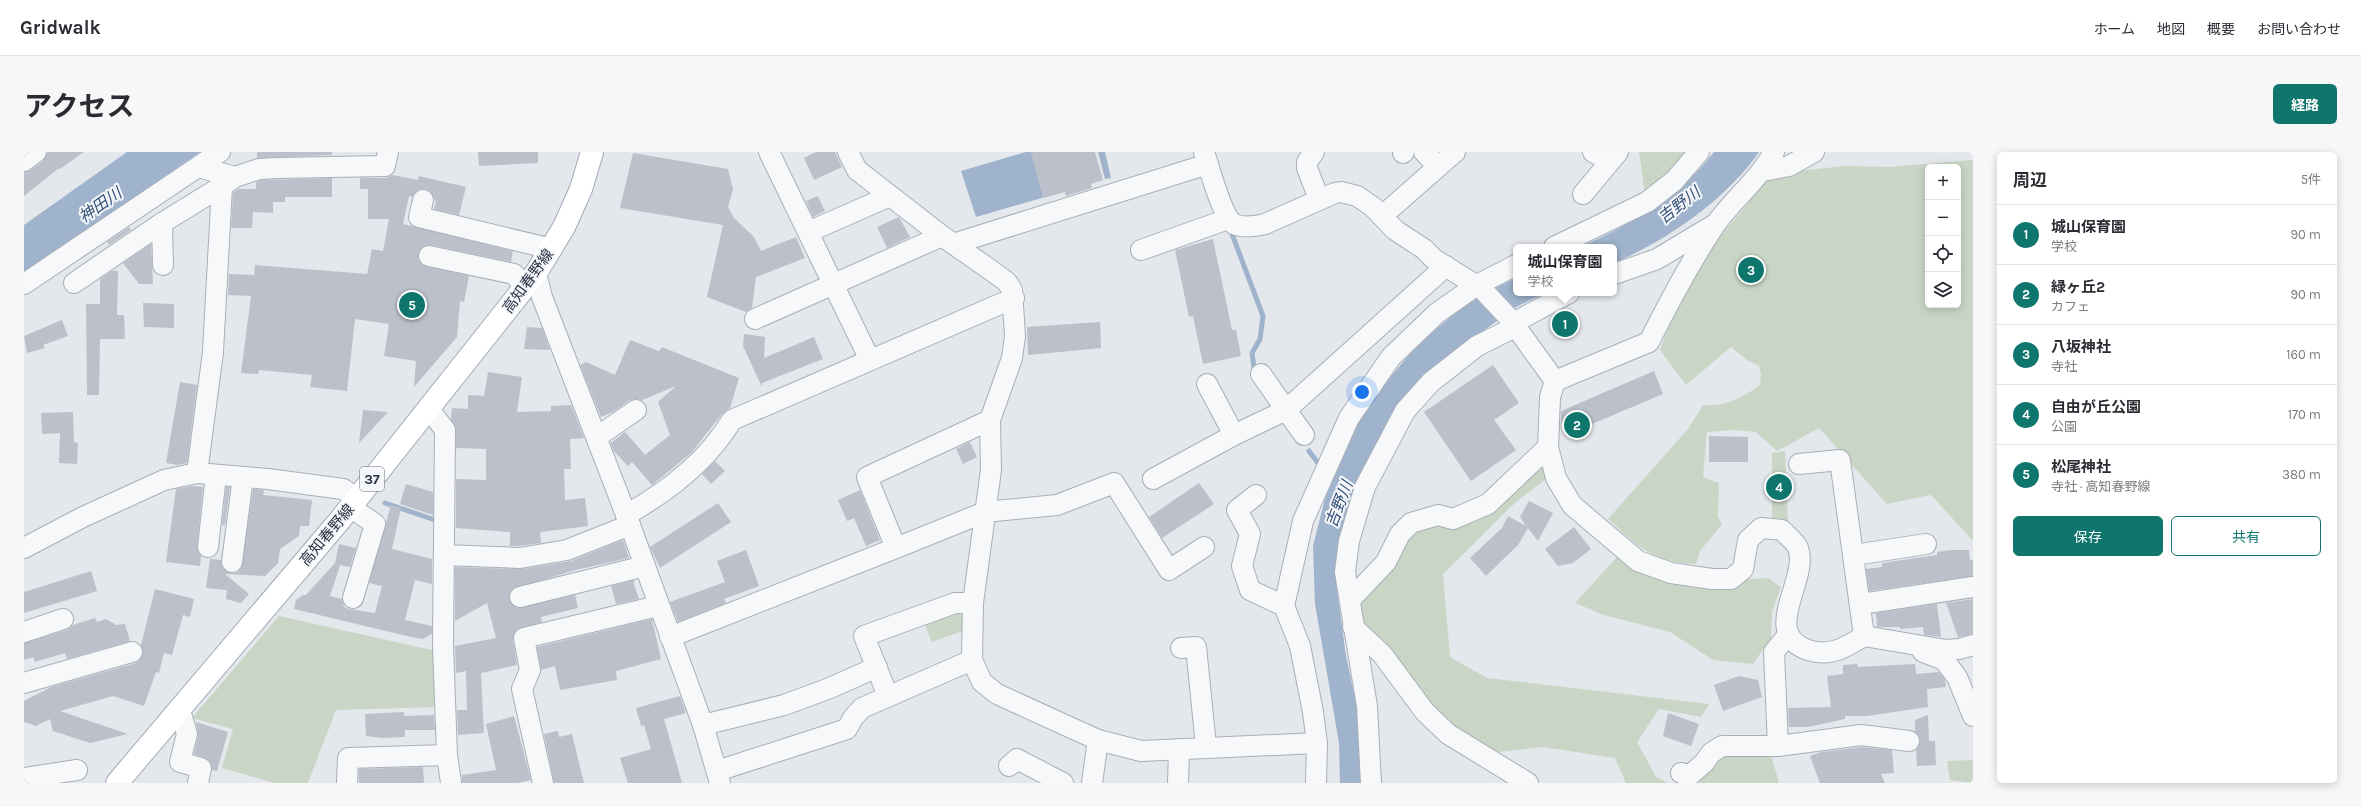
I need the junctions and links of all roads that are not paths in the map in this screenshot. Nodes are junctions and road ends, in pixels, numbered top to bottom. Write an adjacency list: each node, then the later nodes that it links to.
1 (220, 152): 14 (street)
2 (388, 152): 17 (street)
3 (592, 152): 29 (main road, 高知春野線 / 37)
4 (769, 152): 26 (street)
5 (848, 152): 19 (street)
6 (1314, 152): 21 (street)
7 (1424, 152): 15 (street)
8 (1455, 152): 15 (street)
9 (1699, 152): 28 (street)
10 (1774, 152): 16 (street)
11 (1814, 152): 16 (street)
12 (1607, 155): 18 (street)
13 (1206, 158): 23 (street); 27 (street)
14 (198, 167): 17 (street); 38 (street)
15 (1438, 167): 22 (street)
16 (1763, 171): 25 (street)
17 (228, 182): 24 (street); 58 (street)
18 (1584, 194)
19 (890, 196): 26 (street); 27 (street)
20 (423, 200): 29 (street)
21 (1319, 200): 22 (street); 23 (street)
22 (1382, 216): 33 (street)
23 (1228, 219): 30 (street)
24 (162, 223): 32 (street); 37 (street)
25 (1716, 224): 35 (street); 47 (street)
26 (808, 232): 39 (street)
27 (948, 240): 39 (street); 42 (street)
28 (1560, 244)
29 (552, 249): 36 (main road, 高知春野線 / 37)
30 (1140, 250)
31 (429, 256): 36 (street)
32 (163, 265)
33 (1446, 266): 40 (street); 51 (street)
34 (1513, 267): 40 (street)
35 (1617, 273)
36 (530, 280): 49 (main road, 高知春野線 / 37); 55 (street)
37 (74, 283)
38 (24, 284)
39 (834, 286): 43 (street); 45 (street)
40 (1479, 287): 44 (street); 81 (street)
41 (1563, 296): 44 (street)
42 (1014, 298): 45 (street); 52 (street)
43 (755, 319)
44 (1512, 323): 47 (street); 77 (street)
45 (870, 360): 64 (street)
46 (1261, 374): 51 (street)
47 (1555, 381): 56 (street)
48 (1208, 384): 54 (street)
49 (428, 408): 62 (main road, 高知春野線 / 37); 70 (street)
50 (636, 410): 55 (street)
51 (1286, 410): 53 (street); 54 (street)
52 (990, 420): 63 (street); 69 (street)
53 (1304, 434)
54 (1234, 435): 60 (street)
55 (597, 437): 64 (street)
56 (1548, 447): 77 (street); 85 (street)
57 (1799, 464): 71 (street)
58 (204, 472): 59 (street); 66 (street); 68 (street)
59 (243, 477): 62 (street); 72 (street)
60 (1153, 479)
61 (1256, 495): 81 (street)
62 (354, 502): 76 (street); 96 (main road, 高知春野線 / 37)
63 (985, 512): 67 (street); 69 (street); 78 (street)
64 (628, 520): 70 (street); 73 (street)
65 (1926, 544): 71 (street)
66 (208, 547)
67 (1204, 547)
68 (24, 548)
69 (896, 548): 87 (street)
70 (444, 555): 105 (street)
71 (1854, 555): 79 (street)
72 (232, 562)
73 (645, 566): 75 (street); 80 (street)
74 (1973, 587): 79 (street)
75 (520, 597)
76 (353, 598)
77 (1351, 599): 83 (street)
78 (972, 603): 92 (street); 93 (street)
79 (1861, 604): 86 (street)
80 (658, 606): 87 (street); 115 (street)
81 (1284, 606): 101 (street)
82 (63, 618): 84 (street)
83 (1353, 627): 120 (street); 121 (street)
84 (24, 632)
85 (1788, 635): 86 (street); 103 (street)
86 (1864, 636): 88 (street)
87 (670, 637): 98 (street)
88 (1901, 643): 89 (street); 97 (street)
89 (1973, 645)
90 (1181, 648): 102 (street)
91 (132, 652): 94 (street)
92 (972, 660): 95 (street); 99 (street)
93 (877, 667): 95 (street); 98 (street)
94 (24, 684)
95 (888, 696): 109 (street)
96 (180, 710): 111 (main road, 高知春野線 / 37); 112 (street)
97 (1973, 716)
98 (703, 725): 109 (street)
99 (1098, 740): 104 (street); 117 (street)
100 (1909, 741): 103 (street)
101 (1317, 743): 102 (street); 119 (street)
102 (1206, 746): 104 (street)
103 (1778, 746): 108 (street)
104 (1179, 749): 118 (street)
105 (447, 755): 113 (street); 114 (street)
106 (1008, 766): 116 (street)
107 (77, 770): 110 (street)
108 (1681, 773)
109 (719, 777)
110 (24, 778)
111 (117, 783)
112 (198, 783)
113 (347, 783)
114 (451, 783)
115 (543, 783)
116 (1063, 783)
117 (1092, 783)
118 (1178, 783)
119 (1316, 783)
120 (1371, 783)
121 (1526, 783)

